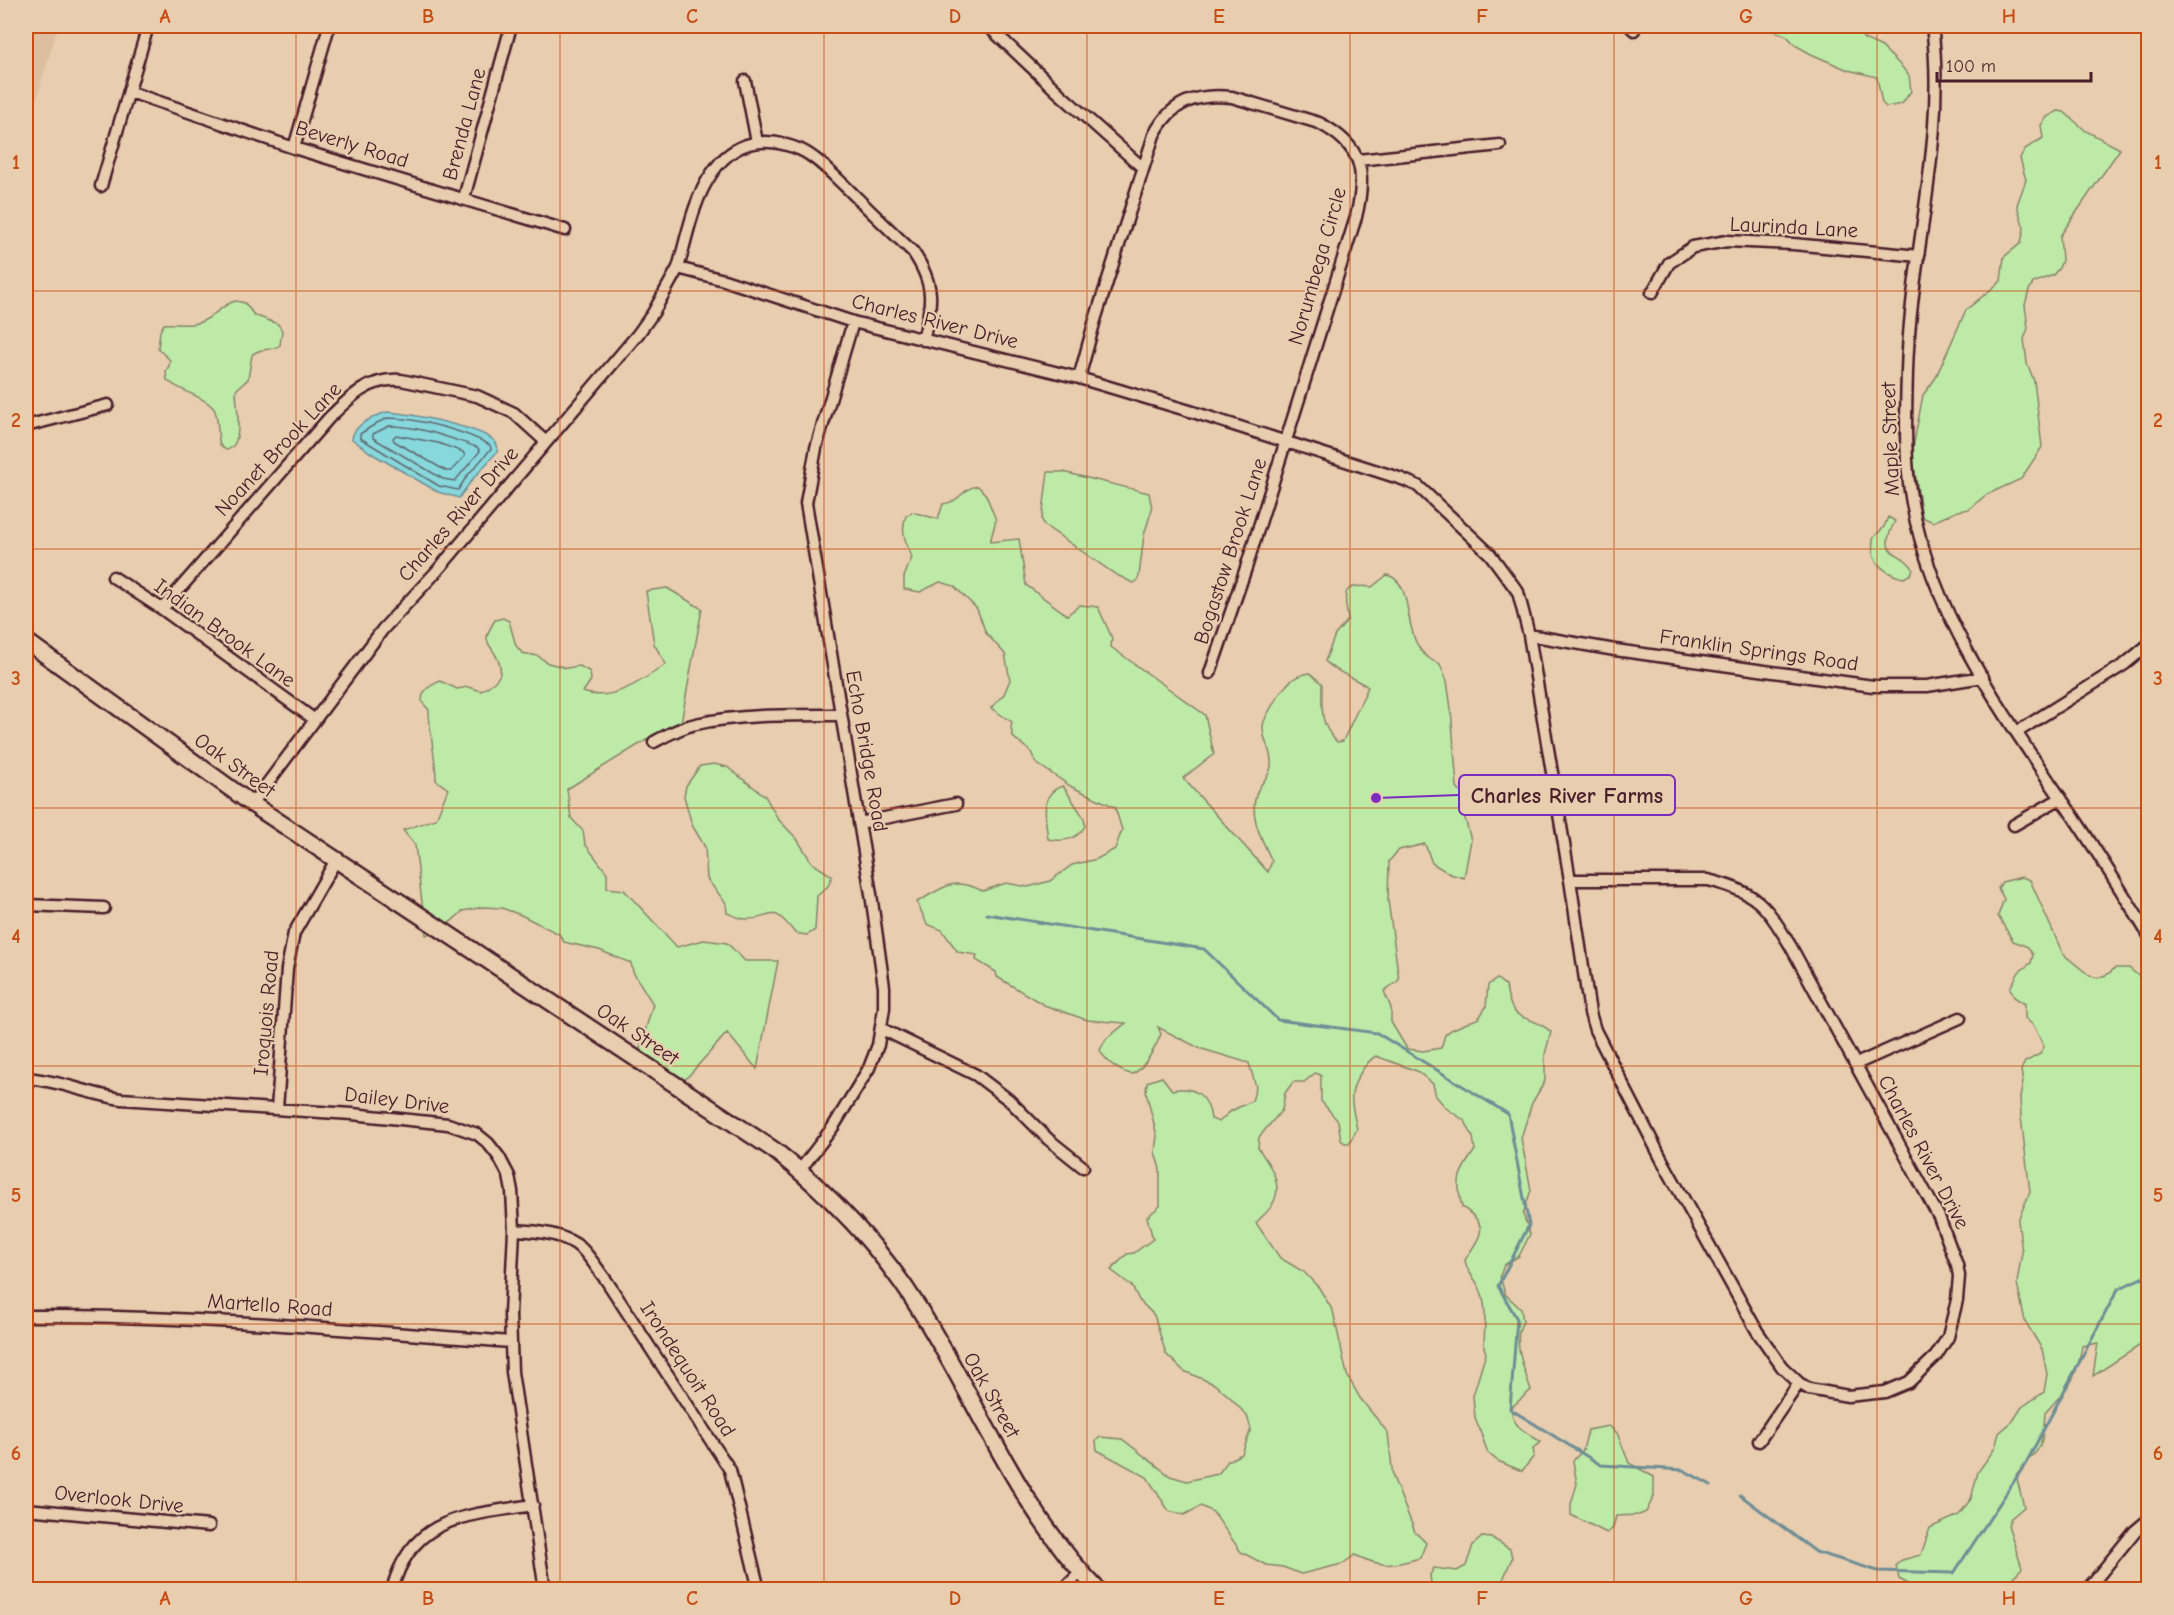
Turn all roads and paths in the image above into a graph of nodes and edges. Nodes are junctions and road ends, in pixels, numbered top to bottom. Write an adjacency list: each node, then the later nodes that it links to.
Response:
1 (148, 26): 7 (street)
2 (329, 26): 10 (street)
3 (511, 26): 14 (street, Brenda Lane)
4 (988, 26): 12 (street)
5 (1932, 26): 16 (street, Maple Street)
6 (745, 81): 8 (street)
7 (130, 92): 10 (street, Beverly Road); 13 (street)
8 (757, 142): 17 (street); 20 (street)
9 (1500, 145): 11 (street)
10 (294, 148): 14 (street, Beverly Road)
11 (1358, 160): 12 (street); 25 (street, Norumbega Circle)
12 (1143, 168): 21 (street)
13 (102, 186)
14 (464, 198): 15 (street, Beverly Road)
15 (565, 230)
16 (1919, 256): 18 (street, Laurinda Lane); 32 (street, Maple Street)
17 (678, 268): 19 (street, Charles River Drive); 24 (street, Charles River Drive)
18 (1653, 293)
19 (853, 322): 20 (street, Charles River Drive); 33 (street, Echo Bridge Road)
20 (923, 340): 21 (street, Charles River Drive)
21 (1079, 378): 25 (street, Charles River Drive)
22 (108, 405): 23 (street)
23 (26, 426)
24 (546, 442): 27 (street, Noanet Brook Lane); 34 (street, Charles River Drive)
25 (1286, 442): 28 (street, Charles River Drive); 31 (street, Bogastow Brook Lane)
26 (113, 577): 27 (street, Indian Brook Lane)
27 (162, 609): 34 (street, Indian Brook Lane)
28 (1529, 635): 32 (street, Franklin Springs Road); 43 (street, Charles River Drive)
29 (26, 641): 38 (main road, Oak Street)
30 (2148, 645): 35 (street)
31 (1210, 673)
32 (1983, 676): 35 (street, Maple Street)
33 (841, 715): 36 (street); 40 (street, Echo Bridge Road)
34 (315, 720): 38 (street, Charles River Drive)
35 (2017, 732): 37 (street, Maple Street)
36 (654, 742)
37 (2061, 798): 41 (street); 46 (street, Maple Street)
38 (252, 804): 42 (main road, Oak Street)
39 (956, 804): 40 (street)
40 (859, 823): 48 (street, Echo Bridge Road)
41 (2014, 825)
42 (336, 861): 51 (street, Iroquois Road); 53 (main road, Oak Street)
43 (1570, 880): 49 (street, Charles River Drive); 57 (street, Charles River Drive)
44 (26, 905): 45 (street)
45 (104, 908)
46 (2148, 934)
47 (1960, 1018): 49 (street)
48 (882, 1029): 52 (street); 53 (street, Echo Bridge Road)
49 (1856, 1064): 57 (street, Charles River Drive)
50 (26, 1078): 51 (street, Dailey Drive)
51 (277, 1109): 54 (street, Dailey Drive)
52 (1083, 1167)
53 (800, 1170): 63 (main road, Oak Street)
54 (514, 1230): 56 (street, Dailey Drive); 66 (street, Irondequoit Road)
55 (26, 1316): 56 (street, Martello Road)
56 (511, 1342): 59 (street, Dailey Drive)
57 (1799, 1383): 58 (street)
58 (1759, 1441)
59 (532, 1505): 64 (street); 65 (street, Dailey Drive)
60 (26, 1509): 62 (street, Overlook Drive)
61 (2148, 1520): 69 (street)
62 (209, 1526)
63 (1081, 1572): 67 (street); 68 (main road, Oak Street)
64 (392, 1590)
65 (545, 1590)
66 (759, 1590)
67 (1063, 1590)
68 (1098, 1590)
69 (2087, 1590)

